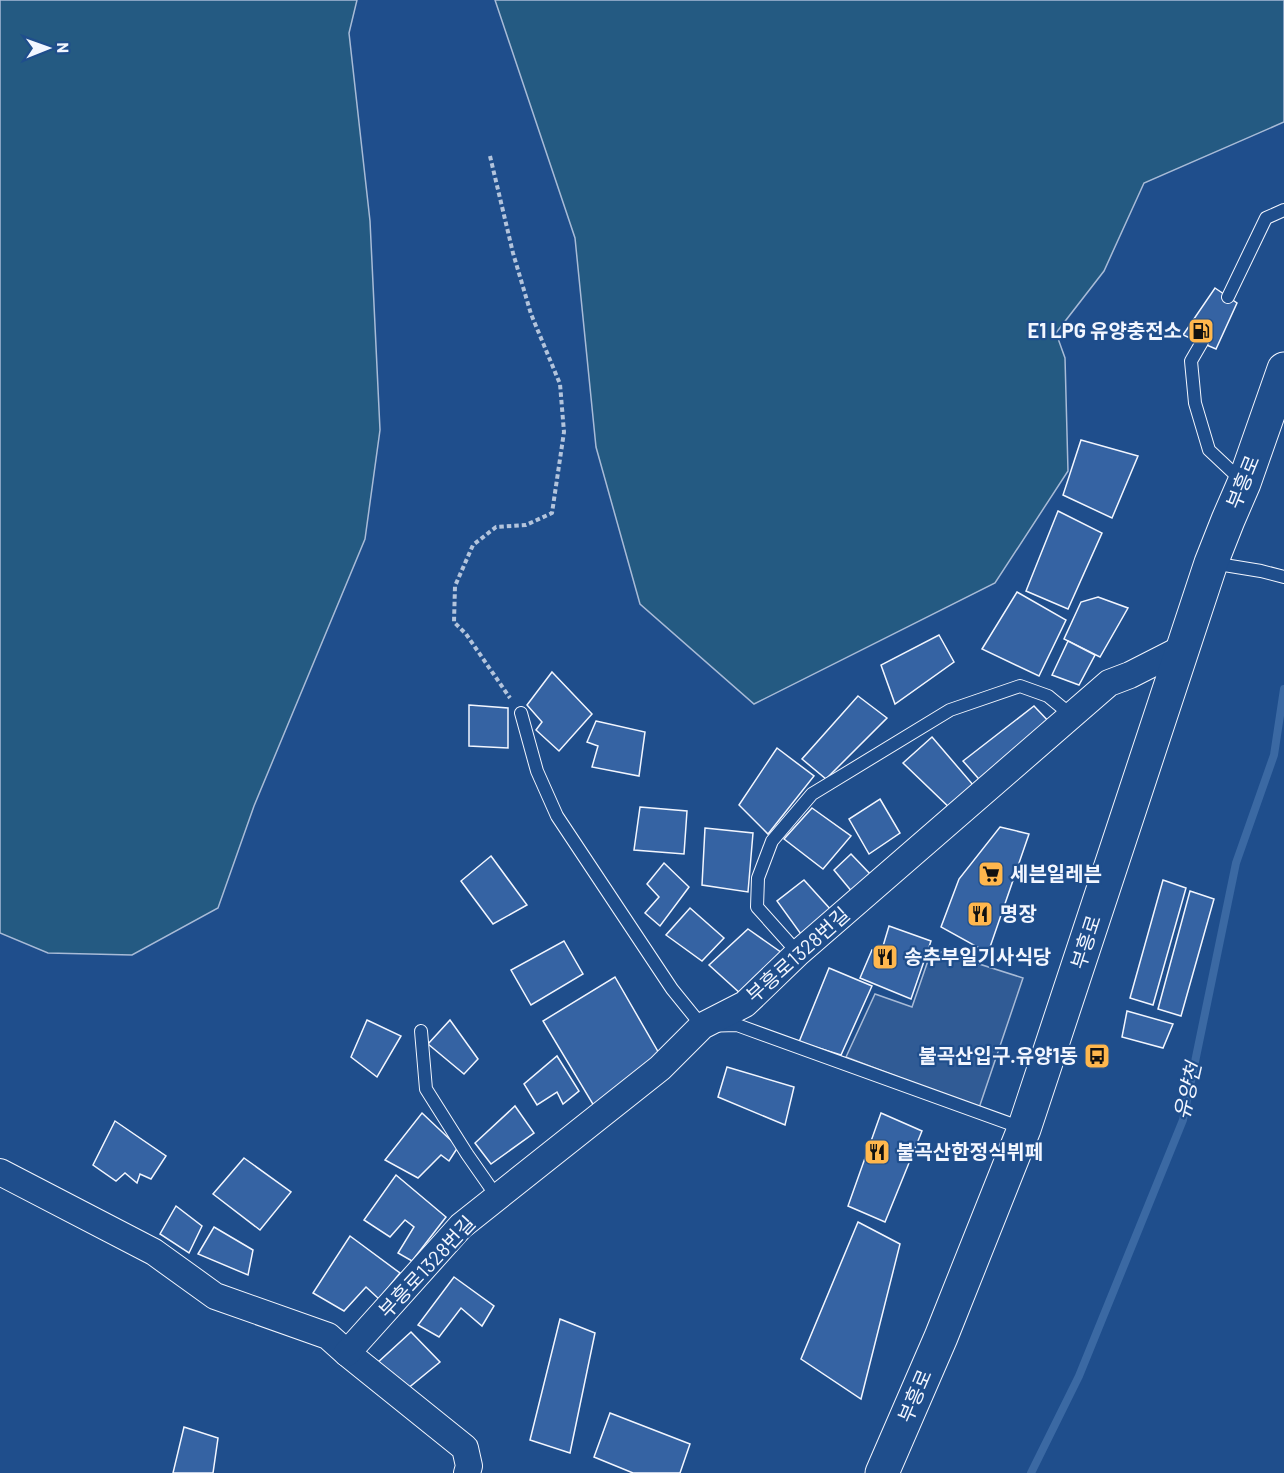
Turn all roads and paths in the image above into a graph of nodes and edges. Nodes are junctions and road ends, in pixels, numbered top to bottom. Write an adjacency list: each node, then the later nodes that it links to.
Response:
1 (490, 156): 10 (path)
2 (1284, 210): 3 (lane)
3 (1228, 297)
4 (1202, 342): 6 (lane)
5 (1284, 369): 6 (main road, 부흥로)
6 (1245, 483): 7 (main road, 부흥로)
7 (1212, 563): 8 (lane); 9 (main road, 부흥로)
8 (1284, 577)
9 (1183, 648): 11 (street, 부흥로1328번길); 15 (main road, 부흥로)
10 (521, 713): 13 (lane)
11 (1071, 715): 12 (street, 부흥로1328번길); 12 (lane)
12 (798, 954): 13 (street, 부흥로1328번길)
13 (702, 1026): 15 (lane); 17 (street, 부흥로1328번길)
14 (421, 1031): 17 (lane)
15 (1024, 1129): 20 (main road, 부흥로)
16 (0, 1172): 18 (street)
17 (497, 1197): 18 (street, 부흥로1328번길)
18 (347, 1353): 19 (street)
19 (467, 1473)
20 (882, 1473)

